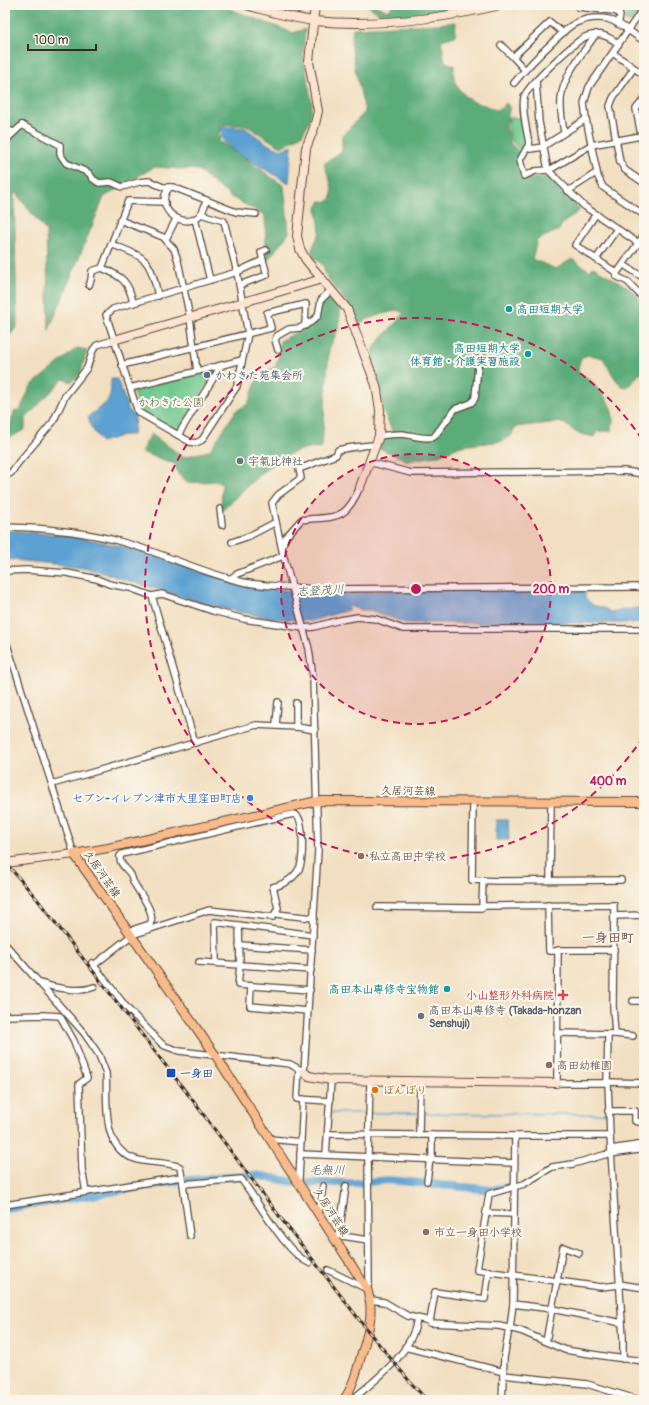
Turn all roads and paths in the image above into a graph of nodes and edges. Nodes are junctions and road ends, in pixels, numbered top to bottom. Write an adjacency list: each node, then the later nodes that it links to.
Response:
1 (246, 5): 6 (street)
2 (315, 5): 6 (street)
3 (501, 5): 6 (street)
4 (577, 5): 7 (street)
5 (644, 7): 8 (street)
6 (313, 21): 61 (street)
7 (618, 24): 8 (street); 9 (street)
8 (628, 30): 11 (street); 12 (street)
9 (563, 33): 15 (street); 17 (street)
10 (596, 34): 12 (street); 19 (street); 25 (street)
11 (644, 42)
12 (619, 44): 14 (street)
13 (501, 45): 15 (street)
14 (613, 53): 16 (street); 22 (street)
15 (513, 57): 17 (street)
16 (634, 68): 18 (street); 28 (street)
17 (525, 70): 20 (street)
18 (644, 75)
19 (536, 81): 29 (street); 31 (street)
20 (514, 83)
21 (644, 99): 26 (street)
22 (586, 119): 25 (street); 30 (street)
23 (5, 128): 24 (street)
24 (13, 132): 27 (street); 36 (street)
25 (564, 132): 31 (street)
26 (642, 136): 28 (street); 32 (street)
27 (5, 141)
28 (617, 141): 30 (street); 35 (street)
29 (529, 144): 31 (street); 33 (street)
30 (591, 145): 33 (street); 34 (street)
31 (544, 147): 33 (street)
32 (644, 150)
33 (548, 170): 37 (street)
34 (596, 174): 37 (street); 43 (street)
35 (644, 183)
36 (170, 187): 38 (street); 39 (street)
37 (568, 191): 42 (street)
38 (206, 200): 40 (street); 41 (street)
39 (165, 202): 44 (street); 46 (street)
40 (201, 214): 45 (street); 58 (street)
41 (256, 214)
42 (596, 214): 47 (street); 54 (street)
43 (644, 215)
44 (176, 219): 45 (street); 49 (street)
45 (195, 219): 62 (street)
46 (120, 220): 49 (street); 51 (street)
47 (617, 229): 50 (street); 54 (street)
48 (644, 235): 50 (street)
49 (166, 239): 65 (street)
50 (638, 243): 52 (street); 56 (street)
51 (111, 244): 57 (street); 67 (street)
52 (644, 247)
53 (266, 250): 55 (street)
54 (596, 259): 59 (street)
55 (263, 260): 58 (street); 63 (street)
56 (624, 264): 59 (street); 60 (street)
57 (102, 268): 64 (street); 69 (street)
58 (237, 272): 62 (street); 63 (street)
59 (617, 273): 68 (street)
60 (644, 278)
61 (322, 279): 66 (street); 70 (street)
62 (210, 280): 65 (street)
63 (239, 284): 70 (street)
64 (89, 285)
65 (183, 288): 67 (street); 71 (street)
66 (331, 290): 72 (street); 84 (street)
67 (158, 296): 69 (street)
68 (644, 299)
69 (133, 303): 74 (street)
70 (242, 303): 71 (street); 73 (street)
71 (190, 318): 74 (street); 75 (street)
72 (305, 326): 73 (street); 76 (street)
73 (248, 334): 75 (street); 78 (street)
74 (114, 340): 79 (street); 88 (street)
75 (194, 347): 79 (street); 81 (street)
76 (278, 350)
77 (482, 357): 84 (street)
78 (242, 360): 80 (street); 83 (street)
79 (122, 365): 82 (street)
80 (221, 366): 81 (street); 83 (street)
81 (197, 371): 82 (street)
82 (130, 388): 83 (street)
83 (178, 435)
84 (379, 436): 85 (street)
85 (376, 445): 86 (street); 91 (street)
86 (369, 462): 87 (street); 89 (street)
87 (644, 474)
88 (5, 476)
89 (360, 487): 95 (street)
90 (220, 509): 92 (street)
91 (276, 522): 94 (street); 95 (street)
92 (222, 525)
93 (5, 527): 97 (street)
94 (232, 542)
95 (282, 553): 97 (street); 98 (street)
96 (5, 571): 100 (street)
97 (231, 578): 98 (street)
98 (292, 587): 99 (street); 101 (street)
99 (644, 588)
100 (152, 596): 101 (street); 109 (street)
101 (303, 627): 102 (street); 108 (street)
102 (644, 629)
103 (5, 638): 110 (street)
104 (278, 702): 106 (street)
105 (296, 703): 107 (street)
106 (276, 725): 107 (street); 109 (street)
107 (296, 727): 108 (street)
108 (315, 730): 111 (street)
109 (195, 743): 110 (street)
110 (52, 784): 115 (street)
111 (317, 801): 112 (main road, 久居河芸線); 115 (main road, 久居河芸線); 126 (street)
112 (473, 802): 113 (main road, 久居河芸線); 117 (street)
113 (551, 802): 114 (main road, 久居河芸線); 118 (street)
114 (644, 802)
115 (74, 854): 116 (street, bridge); 128 (main road, 久居河芸線)
116 (5, 863)
117 (483, 880): 118 (street); 122 (street)
118 (550, 880): 119 (street)
119 (621, 880)
120 (548, 905): 122 (street); 125 (street); 134 (street)
121 (377, 907): 122 (street)
122 (482, 907)
123 (276, 914): 126 (street); 128 (street); 128 (street)
124 (644, 914): 125 (street)
125 (614, 916): 133 (street)
126 (314, 918): 129 (street)
127 (239, 926): 129 (street); 131 (street); 136 (street)
128 (130, 933): 153 (main road, 久居河芸線); 153 (street)
129 (313, 936): 132 (street)
130 (5, 944): 139 (street)
131 (239, 945): 132 (street); 137 (street)
132 (312, 950): 138 (street)
133 (614, 950): 134 (street); 151 (street)
134 (558, 951): 149 (street)
135 (200, 962): 136 (street)
136 (216, 963): 137 (street)
137 (240, 965): 138 (street); 140 (street)
138 (311, 970): 142 (street)
139 (39, 983): 141 (street); 147 (street)
140 (251, 986): 142 (street); 145 (street)
141 (94, 987)
142 (310, 990): 145 (street)
143 (633, 1001): 144 (street)
144 (644, 1001)
145 (308, 1011): 154 (street)
146 (5, 1014): 148 (street)
147 (67, 1014): 148 (street); 181 (street)
148 (60, 1016): 187 (street)
149 (557, 1033): 150 (street); 158 (street)
150 (608, 1034): 151 (street); 159 (street)
151 (615, 1034): 152 (street)
152 (633, 1036)
153 (216, 1056): 154 (street); 171 (main road, 久居河芸線)
154 (301, 1070): 155 (street); 161 (street)
155 (331, 1080): 156 (street); 162 (street)
156 (370, 1082): 157 (street); 166 (street)
157 (420, 1082): 158 (street); 167 (street)
158 (557, 1083): 159 (street)
159 (607, 1083): 160 (street); 163 (street)
160 (644, 1083)
161 (303, 1099): 162 (street); 172 (street)
162 (330, 1101): 165 (street)
163 (608, 1111): 164 (street); 170 (street)
164 (644, 1122)
165 (328, 1134): 166 (street); 177 (street)
166 (368, 1134): 167 (street); 178 (street)
167 (419, 1135): 168 (street)
168 (432, 1135): 169 (street); 179 (street)
169 (515, 1136): 170 (street); 180 (street)
170 (610, 1136): 175 (street)
171 (270, 1139): 172 (street); 183 (main road, 久居河芸線)
172 (301, 1142): 176 (street)
173 (644, 1144): 175 (street)
174 (644, 1149): 175 (street)
175 (611, 1152): 186 (street); 201 (street)
176 (300, 1154): 177 (street); 183 (street)
177 (326, 1155): 178 (street)
178 (368, 1157): 179 (street); 194 (street)
179 (431, 1159): 180 (street); 182 (street)
180 (514, 1163): 186 (street)
181 (182, 1181): 187 (street); 193 (street); 196 (street)
182 (427, 1181)
183 (297, 1182): 190 (main road, 久居河芸線)
184 (323, 1186): 190 (street)
185 (346, 1186): 192 (street)
186 (514, 1186): 189 (street); 191 (street)
187 (86, 1192): 188 (street)
188 (5, 1205)
189 (486, 1213): 191 (street); 198 (street)
190 (319, 1214): 192 (main road, 久居河芸線)
191 (513, 1214): 199 (street)
192 (335, 1234): 194 (street); 203 (main road, 久居河芸線)
193 (190, 1236)
194 (368, 1240): 203 (street)
195 (579, 1253): 200 (street)
196 (309, 1263)
197 (328, 1270): 203 (street)
198 (489, 1271): 199 (street); 208 (street)
199 (513, 1275): 200 (street); 205 (street)
200 (557, 1281): 201 (street); 206 (street)
201 (619, 1285): 202 (street); 209 (street)
202 (644, 1288)
203 (367, 1289): 204 (main road, 久居河芸線)
204 (370, 1300): 207 (street); 216 (main road, 久居河芸線)
205 (513, 1304): 206 (street); 210 (street)
206 (552, 1309): 209 (street); 211 (street)
207 (417, 1319): 208 (street); 212 (street)
208 (430, 1321): 210 (street)
209 (622, 1323): 213 (street)
210 (510, 1328): 211 (street); 215 (street)
211 (546, 1342): 213 (street)
212 (405, 1347): 215 (street); 217 (street)
213 (623, 1359): 214 (street)
214 (644, 1361)
215 (503, 1374): 220 (street); 221 (street)
216 (350, 1390): 217 (street); 218 (main road, 久居河芸線)
217 (357, 1395): 219 (street)
218 (344, 1400)
219 (352, 1400)
220 (502, 1400)
221 (639, 1400)

